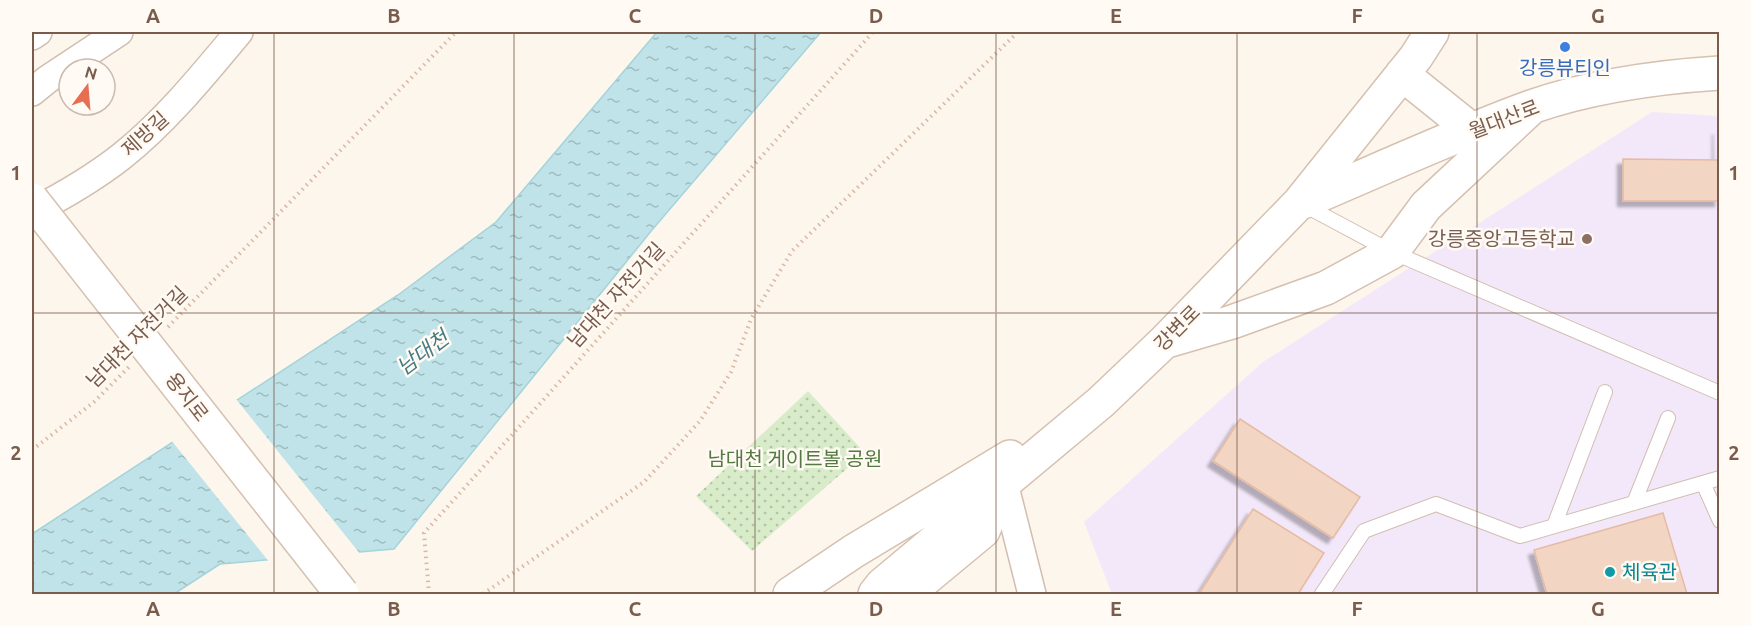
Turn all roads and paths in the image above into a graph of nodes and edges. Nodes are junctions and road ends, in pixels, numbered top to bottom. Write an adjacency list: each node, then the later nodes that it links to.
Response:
1 (38, 32): 8 (street)
2 (119, 32): 11 (street)
3 (239, 32): 16 (street, 제방길)
4 (456, 32): 18 (path, 남대천 자전거길)
5 (873, 32): 34 (path, 남대천 자전거길)
6 (1018, 32): 35 (path)
7 (1432, 32): 10 (street, 강변로)
8 (32, 36)
9 (1719, 73): 12 (street, 월대산로)
10 (1402, 74): 13 (street); 15 (street, 강변로)
11 (32, 92)
12 (1532, 107): 13 (street, 월대산로); 17 (street)
13 (1473, 131): 15 (street, 월대산로)
14 (32, 200): 33 (street, 용지로, bridge)
15 (1299, 203): 17 (lane); 19 (street, 강변로)
16 (32, 212)
17 (1392, 252): 19 (street); 22 (lane)
18 (165, 330)
19 (1164, 342): 23 (street, 강변로)
20 (134, 362): 25 (path, 남대천 자전거길)
21 (1605, 392): 31 (lane)
22 (1719, 393)
23 (1101, 402): 27 (street, 강변로); 36 (street)
24 (1668, 418): 29 (lane)
25 (32, 450)
26 (1719, 478): 28 (lane)
27 (1004, 483): 32 (street, 강변로); 37 (street)
28 (1703, 483): 29 (lane); 30 (lane)
29 (1634, 503): 31 (lane)
30 (1719, 521)
31 (1554, 526): 38 (lane)
32 (879, 592)
33 (342, 594)
34 (429, 594)
35 (483, 594)
36 (790, 594)
37 (1032, 594)
38 (1322, 594)

